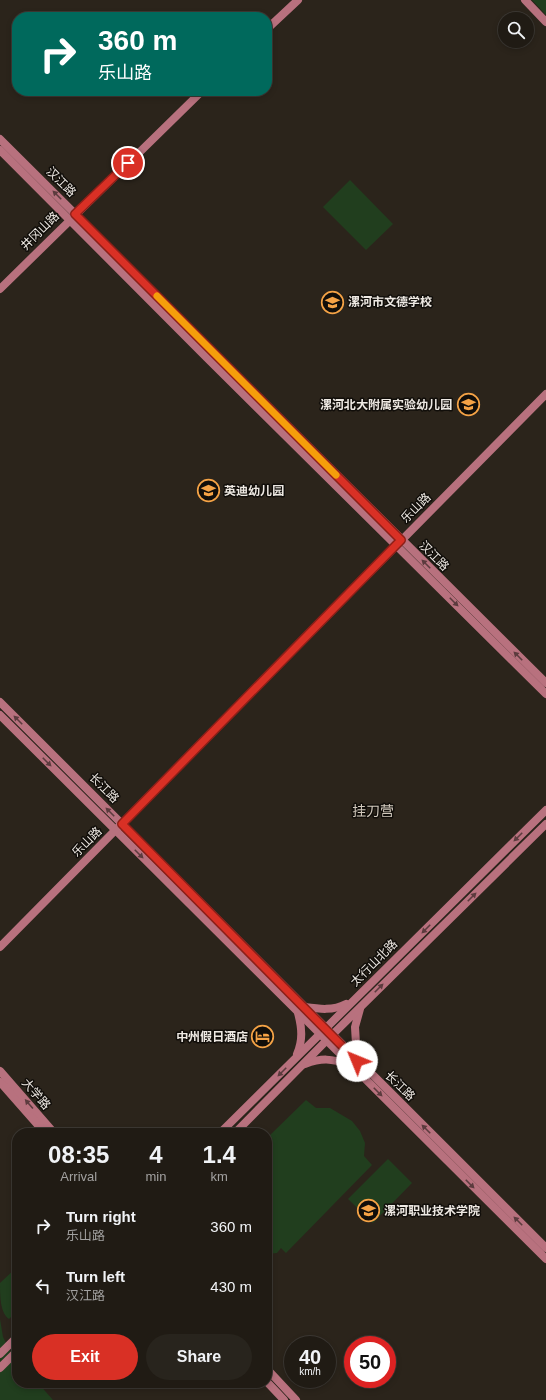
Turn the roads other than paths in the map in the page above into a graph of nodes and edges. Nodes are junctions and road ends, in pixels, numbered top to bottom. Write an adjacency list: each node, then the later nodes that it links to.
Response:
1 (298, 0): 4 (main road)
2 (525, 0): 3 (main road)
3 (546, 22)
4 (272, 24)
5 (197, 96): 8 (main road, 井冈山路)
6 (0, 139): 8 (main road, 汉江路, one-way to 6)
7 (0, 150): 8 (main road, 汉江路)
8 (73, 216): 9 (main road, 井冈山路); 11 (main road, 汉江路)
9 (0, 288)
10 (546, 394): 11 (main road, 乐山路)
11 (398, 542): 12 (main road, 汉江路, one-way to 11); 13 (main road, 汉江路, one-way to 13); 17 (main road, 乐山路)
12 (546, 683)
13 (546, 694)
14 (0, 702): 17 (main road, 长江路, one-way to 14)
15 (0, 715): 19 (main road, 长江路, one-way to 19)
16 (546, 810): 21 (main road, 太行山北路, one-way to 21)
17 (122, 824): 19 (main road, 乐山路); 23 (main road, 长江路)
18 (546, 824): 22 (main road, 太行山北路, one-way to 18)
19 (115, 830): 20 (main road, 乐山路); 23 (main road, 长江路, one-way to 23)
20 (0, 947)
21 (354, 999): 23 (main road); 24 (main road, 太行山北路)
22 (360, 1007): 25 (main road, 太行山北路); 27 (main road)
23 (301, 1010): 24 (main road, 长江路); 26 (main road)
24 (322, 1031): 25 (main road, 长江路); 26 (main road, 太行山北路)
25 (329, 1038): 27 (main road, 长江路); 28 (main road, 太行山北路)
26 (296, 1058): 33 (main road, 太行山北路, one-way to 33)
27 (355, 1064): 28 (main road); 35 (main road, 长江路, one-way to 27); 36 (main road, 长江路, one-way to 36)
28 (302, 1065): 34 (main road, 太行山北路)
29 (0, 1071): 32 (main road, 大学路, one-way to 29)
30 (0, 1082): 31 (main road, 大学路)
31 (41, 1128)
32 (50, 1128)
33 (225, 1128)
34 (240, 1128)
35 (546, 1248)
36 (546, 1259)
37 (12, 1342): 38 (main road)
38 (0, 1354)
39 (12, 1356): 40 (main road)
40 (0, 1368)
41 (272, 1374): 44 (main road)
42 (272, 1387): 43 (main road)
43 (284, 1400)
44 (296, 1400)

